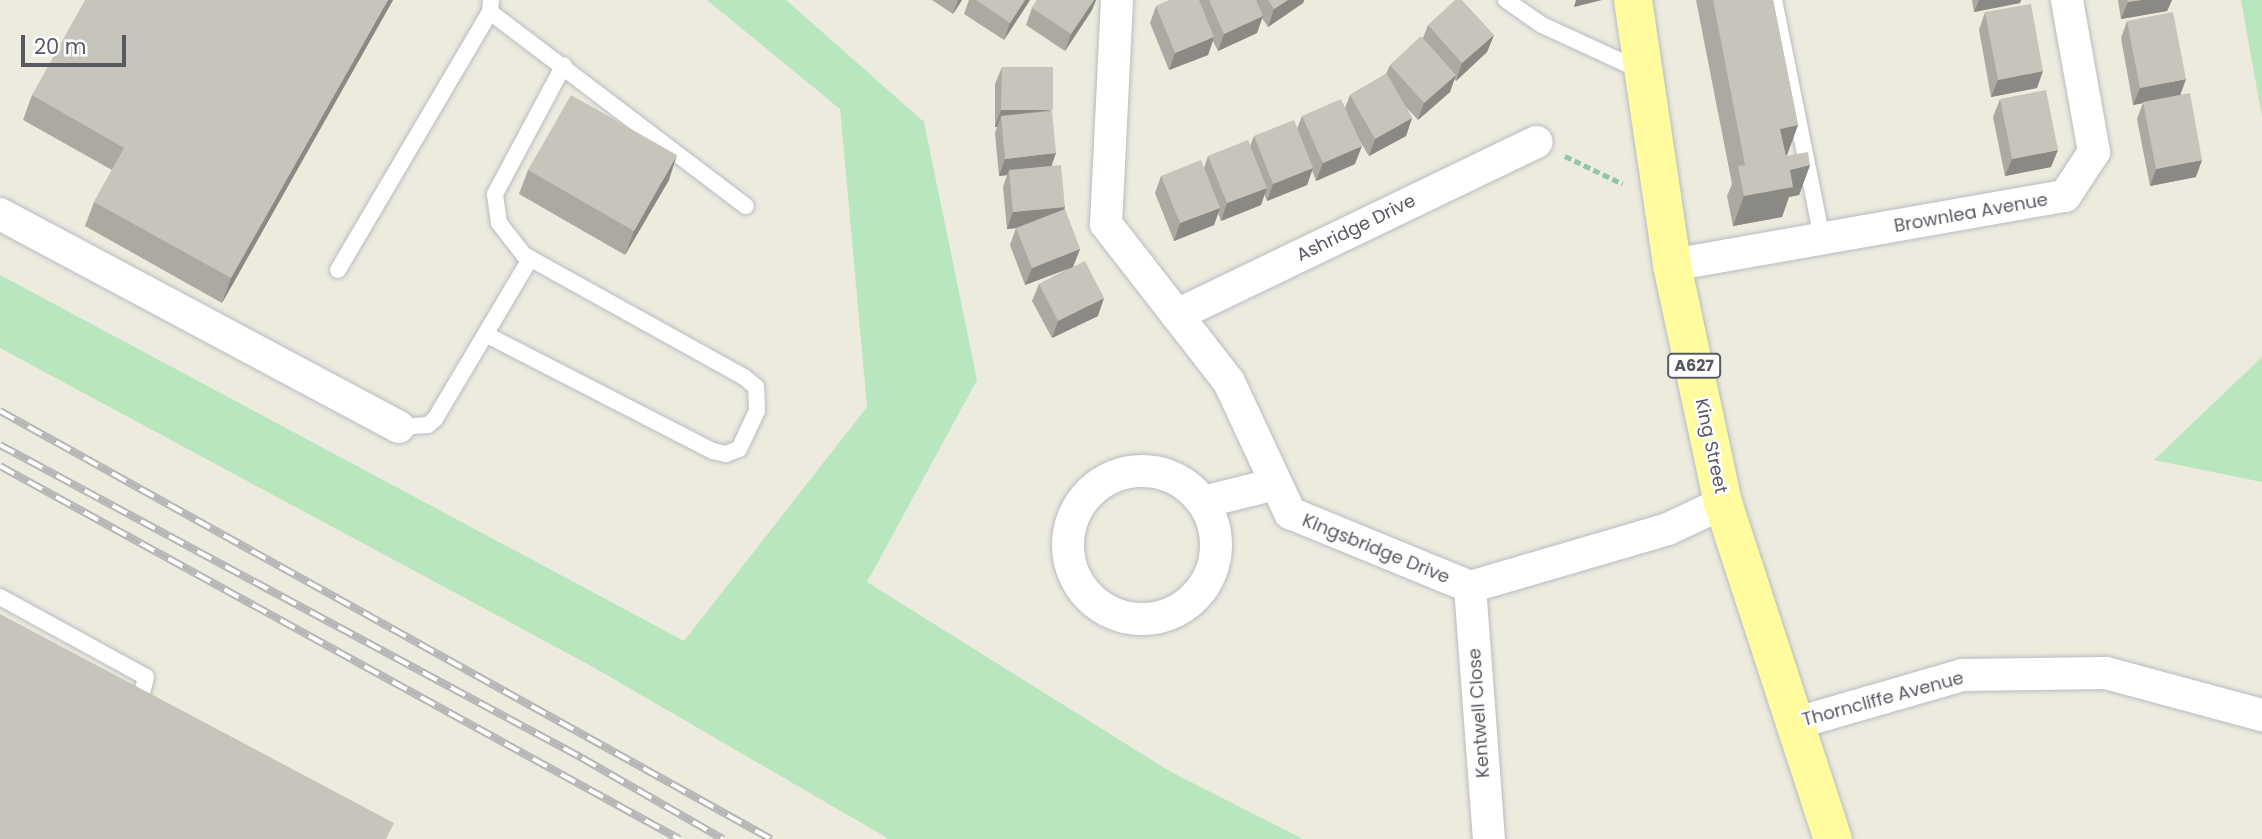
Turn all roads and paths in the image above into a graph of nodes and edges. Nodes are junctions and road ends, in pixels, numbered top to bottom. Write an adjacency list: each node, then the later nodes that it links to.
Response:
1 (1117, 0): 17 (street, Kingsbridge Drive)
2 (1506, 0): 8 (lane)
3 (1633, 0): 8 (main road, King Street / A627)
4 (1774, 0): 13 (lane)
5 (2067, 0): 13 (street, Brownlea Avenue)
6 (491, 6): 7 (lane); 16 (lane)
7 (564, 65): 11 (lane); 14 (lane)
8 (1645, 72): 10 (main road, King Street / A627)
9 (1536, 142): 10 (path); 17 (street, Ashridge Drive)
10 (1665, 204): 15 (main road, King Street / A627)
11 (746, 206)
12 (0, 214): 19 (street)
13 (1822, 239): 15 (street, Brownlea Avenue)
14 (530, 259): 18 (lane); 18 (lane)
15 (1672, 265): 22 (main road, King Street / A627)
16 (338, 270)
17 (1177, 314): 20 (street, Kingsbridge Drive)
18 (487, 335): 19 (lane)
19 (399, 427)
20 (1276, 484): 21 (street); 23 (street, Kingsbridge Drive)
21 (1203, 502): 21 (street)
22 (1723, 503): 23 (street, Kingsbridge Drive); 27 (main road, King Street / A627)
23 (1470, 587): 28 (street, Kentwell Close)
24 (0, 597): 26 (lane)
25 (2262, 715): 27 (street, Thorncliffe Avenue)
26 (150, 716)
27 (1793, 724): 29 (main road, King Street / A627)
28 (1489, 839)
29 (1833, 839)

